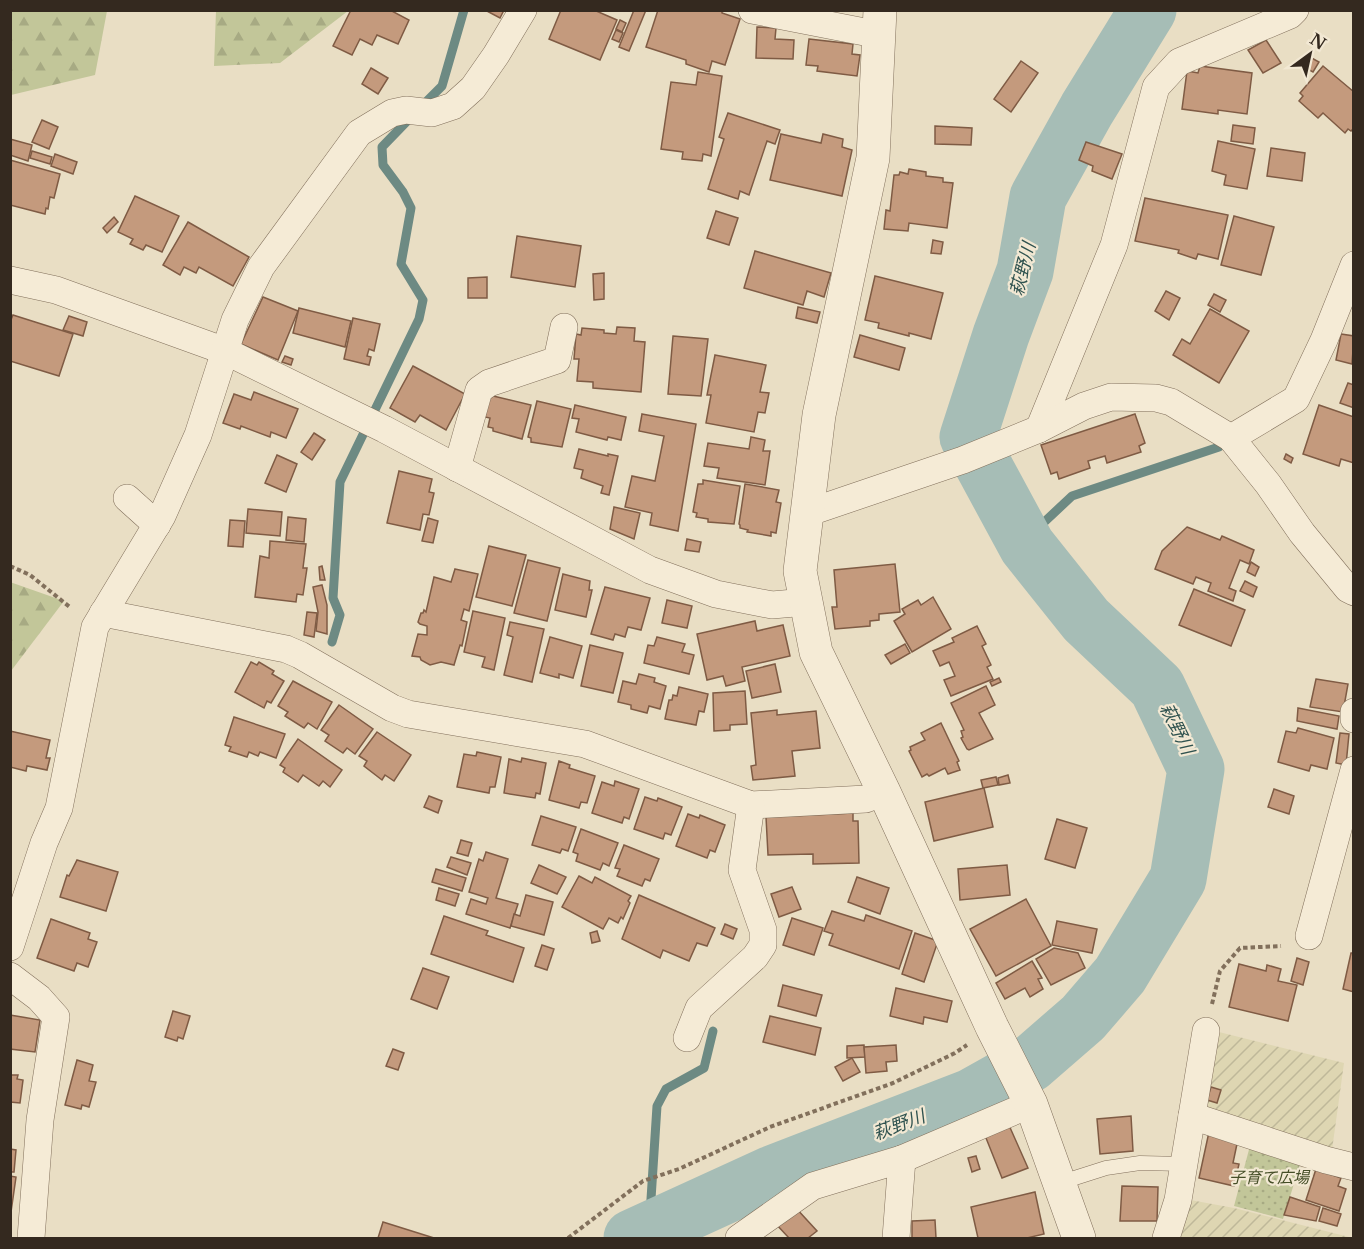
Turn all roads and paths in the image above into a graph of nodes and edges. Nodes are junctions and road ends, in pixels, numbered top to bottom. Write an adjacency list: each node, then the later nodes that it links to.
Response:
1 (523, 10): 8 (street)
2 (752, 10): 4 (street)
3 (1295, 10): 9 (street)
4 (880, 23): 13 (street)
5 (1353, 265): 10 (street)
6 (10, 280): 8 (street)
7 (564, 327): 11 (street)
8 (225, 351): 11 (street); 14 (street)
9 (1029, 433): 10 (street); 13 (street)
10 (1230, 438): 16 (street)
11 (457, 468): 17 (street)
12 (127, 498): 14 (street)
13 (807, 513): 17 (street)
14 (157, 525): 18 (street)
15 (10, 566): 18 (path)
16 (1353, 592)
17 (806, 602): 22 (street)
18 (102, 616): 23 (street); 25 (street)
19 (1353, 712): 20 (street)
20 (1353, 719)
21 (1353, 770): 24 (street)
22 (884, 792): 23 (street); 27 (street)
23 (751, 805): 29 (street)
24 (1309, 936): 28 (path)
25 (10, 947)
26 (10, 976): 36 (street)
27 (993, 1029): 30 (street); 37 (path)
28 (1206, 1031): 31 (street)
29 (687, 1038)
30 (1031, 1104): 32 (street); 35 (street)
31 (1192, 1116): 33 (street); 34 (street)
32 (902, 1158): 38 (street); 39 (street)
33 (1184, 1164): 35 (lane); 41 (street)
34 (1353, 1167)
35 (1059, 1183): 40 (street)
36 (31, 1239)
37 (568, 1239)
38 (739, 1239)
39 (896, 1239)
40 (1079, 1239)
41 (1166, 1239)

